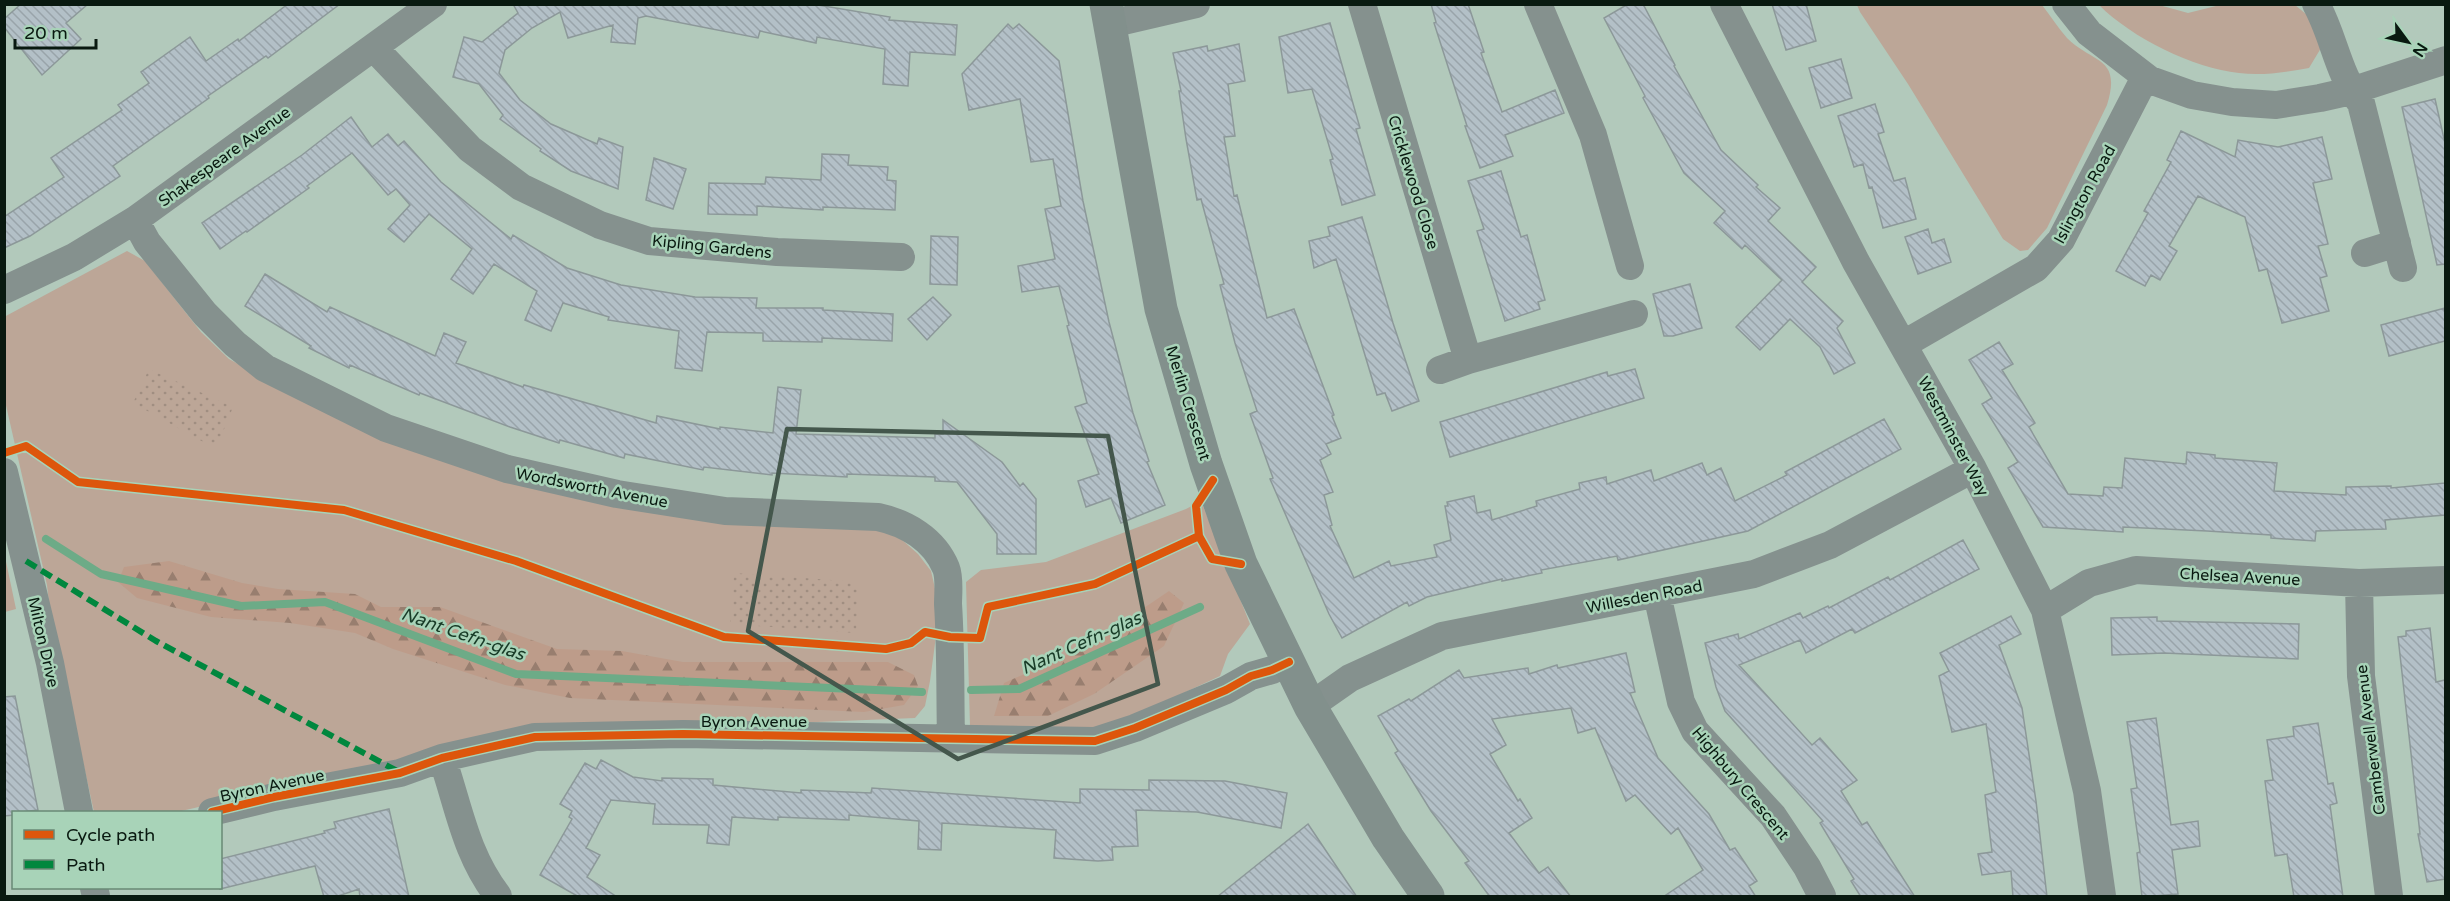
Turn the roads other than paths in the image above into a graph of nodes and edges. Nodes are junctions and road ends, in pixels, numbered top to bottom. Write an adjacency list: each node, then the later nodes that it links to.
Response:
1 (433, 4): 9 (street, Shakespeare Avenue)
2 (1196, 4): 8 (street)
3 (1362, 4): 20 (street, Cricklewood Close)
4 (1538, 4): 16 (street)
5 (1724, 4): 19 (street, Westminster Way)
6 (2066, 4): 11 (street)
7 (2316, 4): 12 (street)
8 (1108, 14): 28 (street, Merlin Crescent)
9 (374, 48): 13 (street, Shakespeare Avenue); 15 (street, Kipling Gardens)
10 (2445, 60): 12 (street)
11 (2150, 80): 12 (street); 19 (street, Islington Road)
12 (2351, 91): 14 (street)
13 (135, 220): 17 (street, Shakespeare Avenue); 30 (street, Wordsworth Avenue)
14 (2365, 253)
15 (901, 257)
16 (1630, 266)
17 (4, 290)
18 (1634, 314): 20 (street)
19 (1904, 344): 22 (street, Westminster Way)
20 (1468, 360): 21 (street)
21 (1440, 370)
22 (1973, 469): 26 (street, Willesden Road); 27 (street, Westminster Way)
23 (4, 472): 32 (street, Milton Drive)
24 (2445, 580): 25 (street, Chelsea Avenue)
25 (2359, 583): 27 (street, Chelsea Avenue); 38 (street, Camberwell Avenue)
26 (1657, 594): 29 (street, Willesden Road); 36 (street, Highbury Crescent)
27 (2044, 610): 37 (street, Westminster Way)
28 (1289, 662): 29 (street, Merlin Crescent); 30 (street, Byron Avenue)
29 (1310, 705): 35 (street, Merlin Crescent)
30 (951, 739): 31 (street, Byron Avenue)
31 (442, 758): 33 (street, Byron Avenue); 34 (street)
32 (79, 811)
33 (220, 811)
34 (498, 897)
35 (1428, 897)
36 (1822, 897)
37 (2102, 897)
38 (2389, 897)

